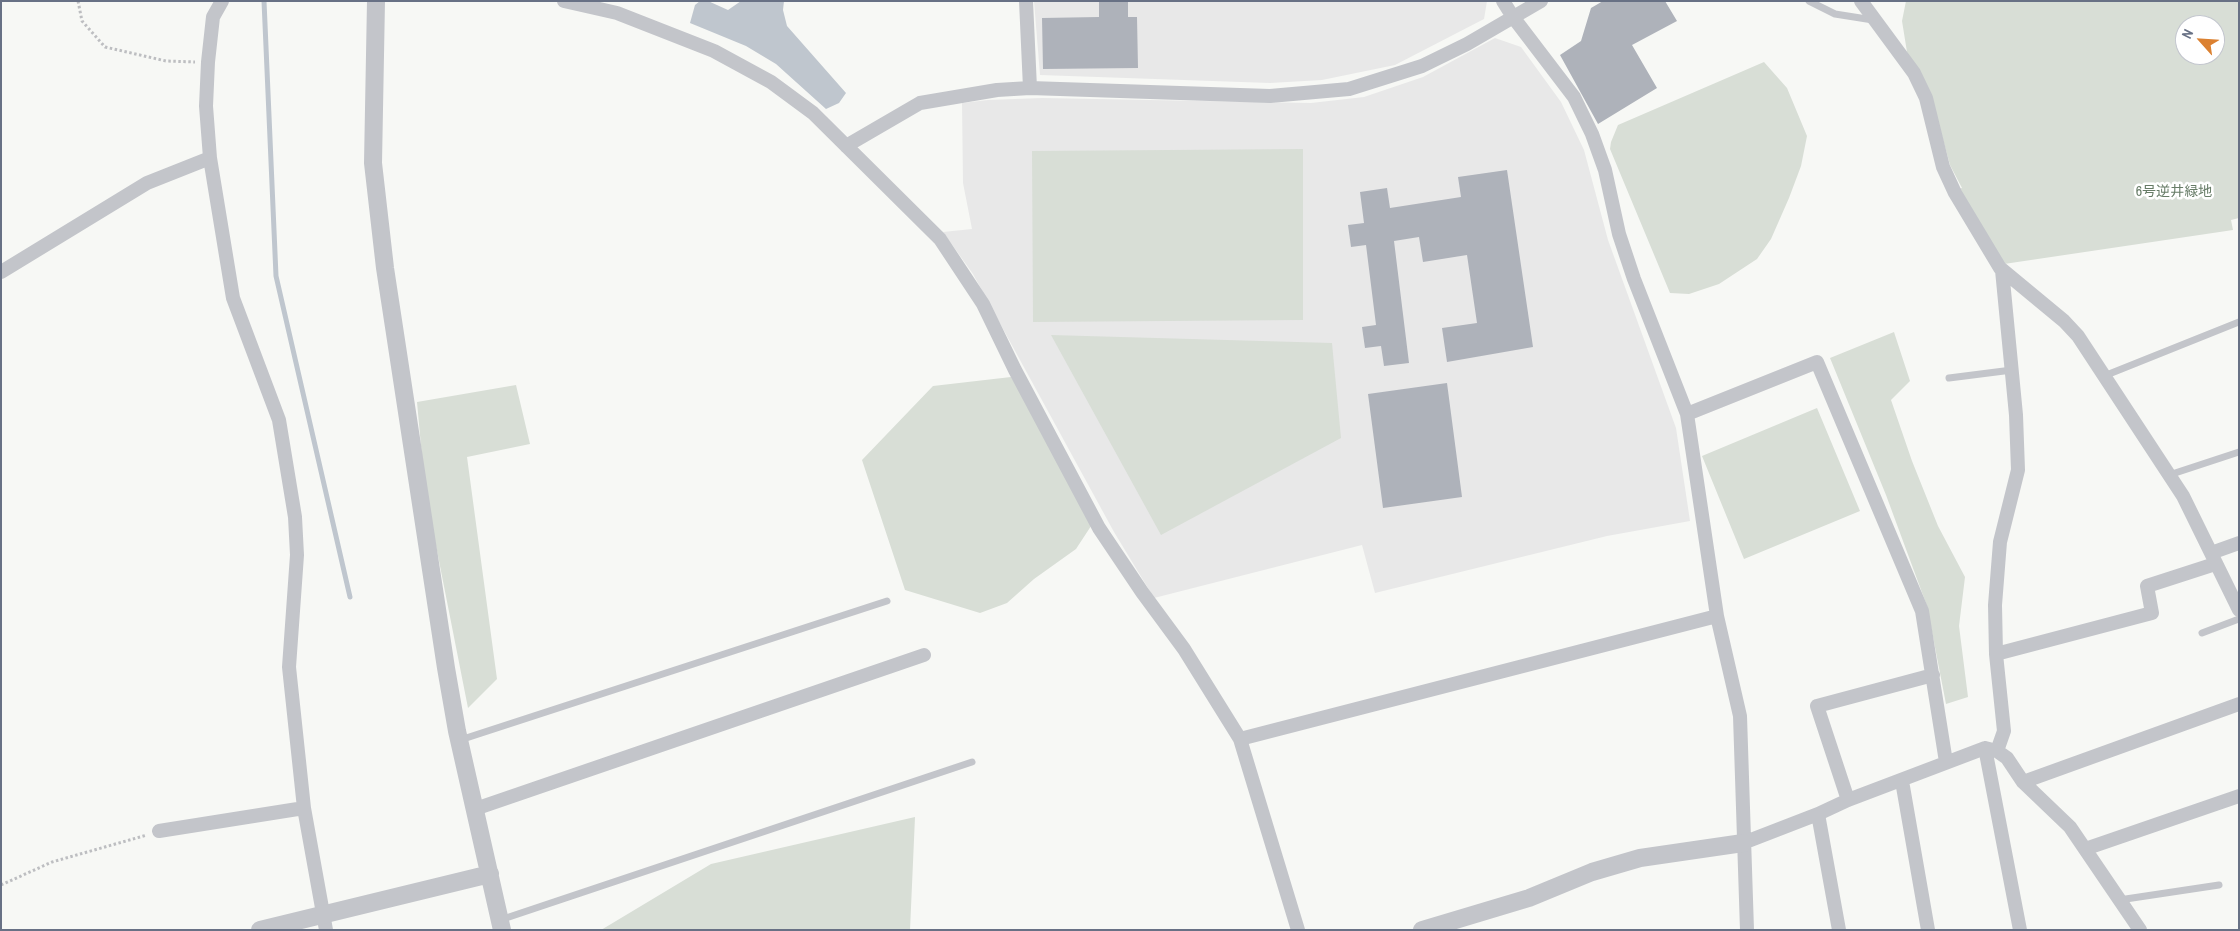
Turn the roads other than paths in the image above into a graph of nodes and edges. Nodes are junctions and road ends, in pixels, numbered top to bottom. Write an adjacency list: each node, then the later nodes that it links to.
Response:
1 (222, 1): 13 (street)
2 (376, 1): 36 (street)
3 (564, 1): 12 (street)
4 (1026, 1): 11 (street)
5 (1503, 1): 9 (street)
6 (1541, 1): 9 (street)
7 (1809, 1): 10 (lane)
8 (1861, 1): 10 (street)
9 (1513, 17): 11 (street); 20 (street)
10 (1875, 20): 14 (street)
11 (1030, 88): 12 (street)
12 (846, 146): 35 (street)
13 (210, 158): 15 (street); 44 (street)
14 (2002, 270): 17 (street); 18 (street)
15 (1, 272)
16 (2239, 322): 18 (lane)
17 (2012, 370): 19 (lane); 31 (street)
18 (2104, 376): 22 (street)
19 (1950, 378)
20 (1687, 414): 28 (street); 33 (street)
21 (2239, 452): 22 (lane)
22 (2169, 475): 24 (street)
23 (2239, 543): 24 (street)
24 (2213, 559): 25 (street); 31 (street)
25 (2236, 594): 27 (street)
26 (886, 602): 36 (lane)
27 (2239, 610)
28 (1716, 616): 35 (street); 48 (street)
29 (2239, 620): 30 (lane)
30 (2202, 633)
31 (1996, 654): 37 (street)
32 (924, 655): 45 (street)
33 (1934, 675): 39 (street); 43 (street)
34 (2239, 704): 41 (street)
35 (1240, 739): 56 (street)
36 (459, 740): 45 (street)
37 (1991, 749): 39 (street); 41 (street); 61 (street)
38 (972, 762): 54 (lane)
39 (1946, 762): 40 (street)
40 (1902, 781): 43 (street); 60 (street)
41 (2024, 782): 49 (street)
42 (2239, 796): 49 (street)
43 (1848, 800): 46 (street)
44 (304, 808): 47 (street); 53 (street)
45 (475, 809): 50 (street)
46 (1818, 814): 48 (street); 59 (street)
47 (159, 832)
48 (1743, 844): 57 (street); 58 (street)
49 (2085, 850): 52 (street)
50 (490, 874): 53 (street); 54 (street)
51 (2220, 885): 52 (lane)
52 (2119, 900): 62 (street)
53 (324, 922): 55 (street)
54 (501, 925)
55 (260, 930)
56 (1298, 930)
57 (1422, 930)
58 (1747, 930)
59 (1839, 930)
60 (1928, 930)
61 (2020, 930)
62 (2140, 930)

